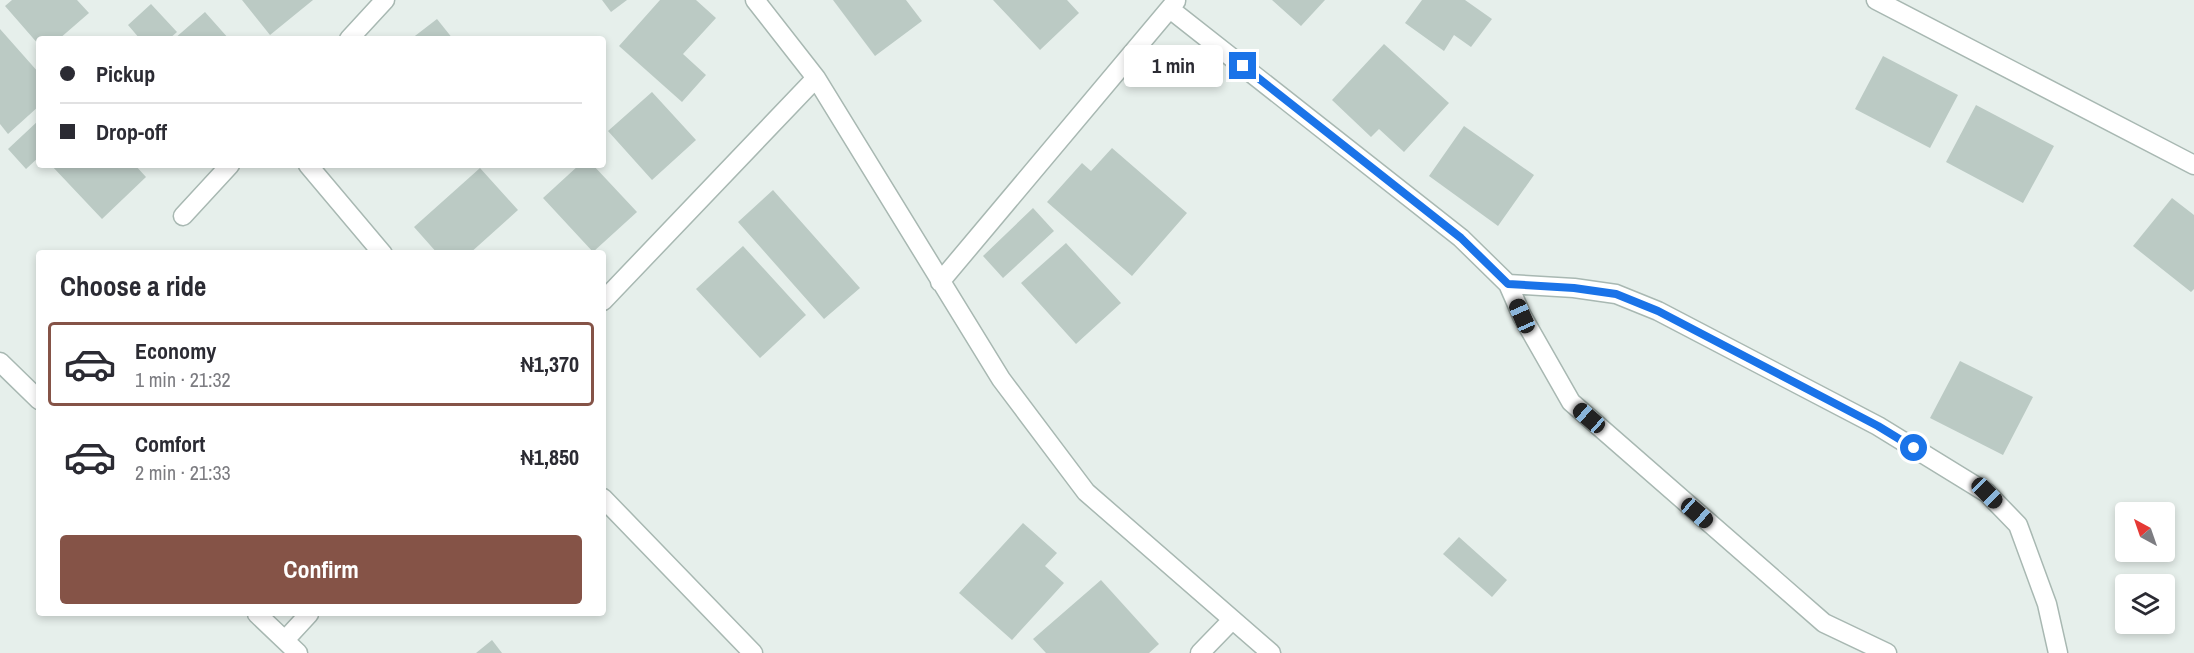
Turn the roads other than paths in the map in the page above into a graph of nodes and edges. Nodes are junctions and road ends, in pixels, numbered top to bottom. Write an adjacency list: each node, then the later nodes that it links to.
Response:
1 (386, 0): 5 (street)
2 (755, 0): 6 (street)
3 (1876, 0): 7 (street)
4 (1174, 5): 12 (street); 13 (street)
5 (352, 36)
6 (816, 78): 12 (street); 14 (street)
7 (2194, 165)
8 (227, 168): 10 (street)
9 (311, 168): 11 (street)
10 (183, 216)
11 (380, 250)
12 (940, 282): 20 (street)
13 (1508, 284): 26 (street); 27 (street)
14 (606, 298)
15 (0, 362): 16 (street)
16 (36, 397)
17 (606, 501): 23 (street)
18 (259, 616): 21 (street)
19 (307, 616): 21 (street)
20 (1232, 620): 24 (street); 25 (street)
21 (285, 640): 22 (street)
22 (298, 653)
23 (753, 653)
24 (1200, 653)
25 (1271, 653)
26 (1887, 653)
27 (2058, 653)

